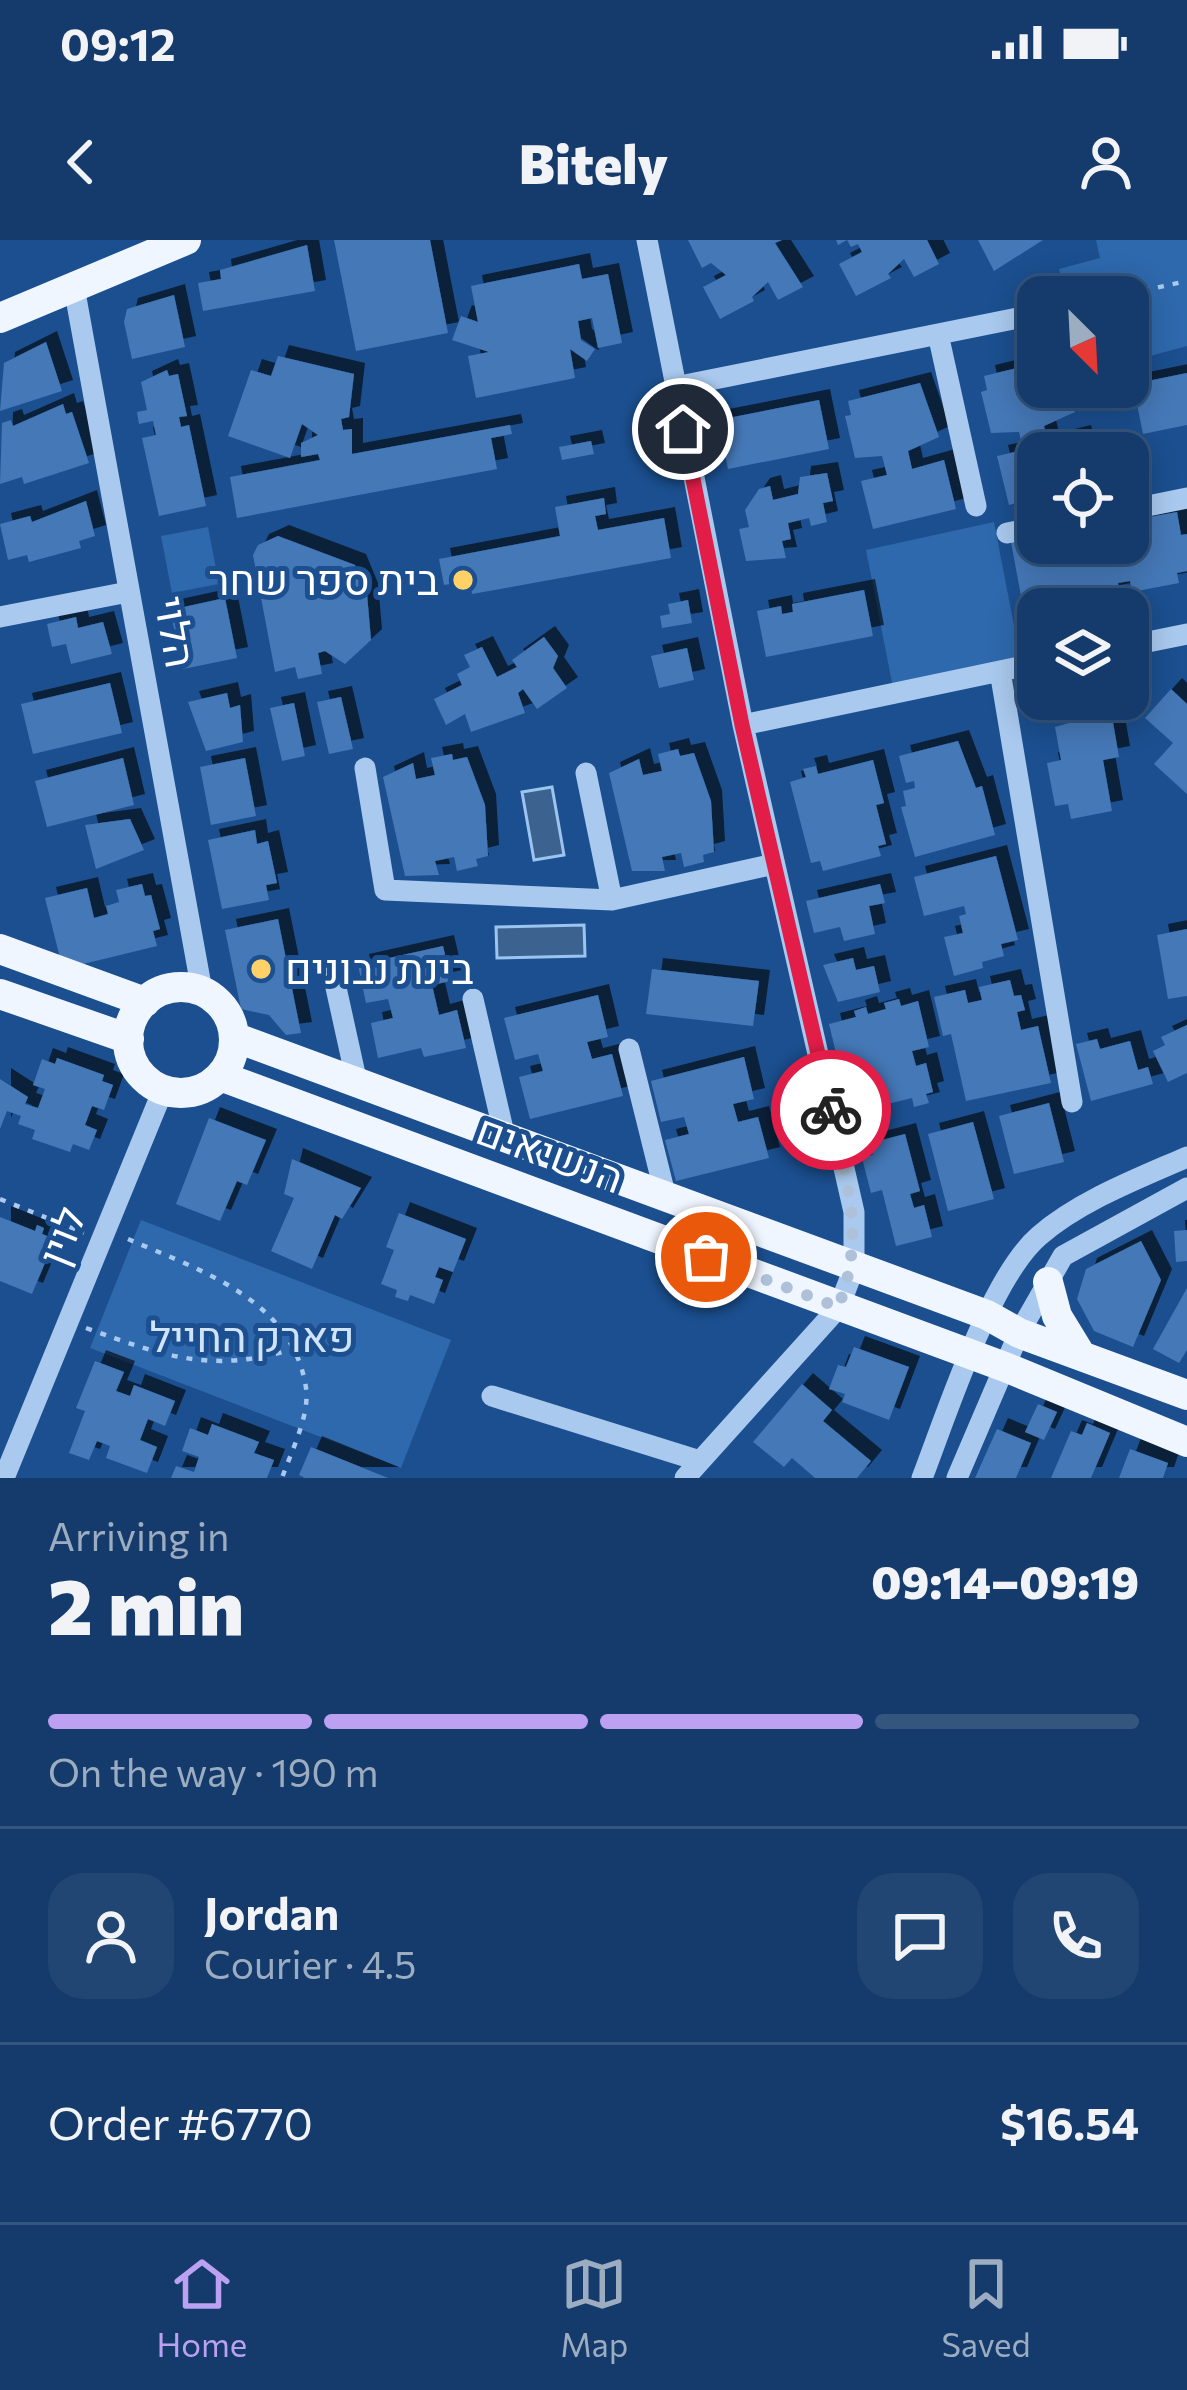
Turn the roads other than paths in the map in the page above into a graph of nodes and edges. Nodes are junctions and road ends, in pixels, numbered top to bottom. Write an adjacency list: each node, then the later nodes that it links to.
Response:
1 (186, 240): 3 (main road)
2 (647, 240): 7 (street)
3 (74, 287): 4 (main road); 13 (street, הלוי)
4 (0, 318)
5 (1017, 318): 6 (street)
6 (938, 334): 7 (street); 9 (street)
7 (675, 387): 19 (street)
8 (1187, 498): 10 (street)
9 (976, 506)
10 (1149, 506)
11 (1017, 531): 12 (street)
12 (1007, 533)
13 (128, 592): 14 (street); 26 (street, הלוי)
14 (0, 616)
15 (1187, 634): 16 (street)
16 (1149, 642)
17 (1017, 667): 18 (street)
18 (1000, 671): 19 (street); 36 (street)
19 (742, 725): 22 (street)
20 (365, 768): 23 (street)
21 (586, 773): 23 (street)
22 (775, 864): 23 (street); 41 (street)
23 (612, 900)
24 (0, 949): 29 (main road)
25 (333, 974): 34 (street)
26 (202, 991): 29 (main road); 30 (main road)
27 (0, 994): 31 (main road)
28 (473, 999): 37 (street)
29 (145, 1002): 31 (main road)
30 (234, 1037): 33 (main road); 34 (main road, הנשיאים)
31 (129, 1039): 35 (main road)
32 (629, 1049): 40 (street)
33 (220, 1076): 35 (main road); 45 (main road, הנשיאים)
34 (357, 1083): 37 (main road, הנשיאים)
35 (163, 1090): 55 (street, לוין)
36 (1072, 1102)
37 (506, 1138): 40 (main road, הנשיאים)
38 (1187, 1157): 46 (street)
39 (1187, 1188): 44 (street)
40 (666, 1198): 42 (main road, הנשיאים)
41 (854, 1212): 42 (street); 43 (street)
42 (820, 1256): 43 (main road, הנשיאים)
43 (854, 1268): 45 (street); 46 (main road, הנשיאים)
44 (1048, 1282): 47 (street); 48 (main road)
45 (838, 1307): 49 (main road, הנשיאים); 54 (street)
46 (987, 1315): 47 (main road, הנשיאים); 49 (street)
47 (1019, 1333): 48 (main road, הנשיאים); 50 (street)
48 (1079, 1352): 51 (main road, הנשיאים)
49 (970, 1354): 50 (main road, הנשיאים); 56 (street)
50 (1004, 1367): 53 (main road, הנשיאים); 57 (street)
51 (1187, 1395)
52 (492, 1396): 54 (street)
53 (1187, 1442)
54 (693, 1469)
55 (4, 1478)
56 (922, 1478)
57 (958, 1478)

